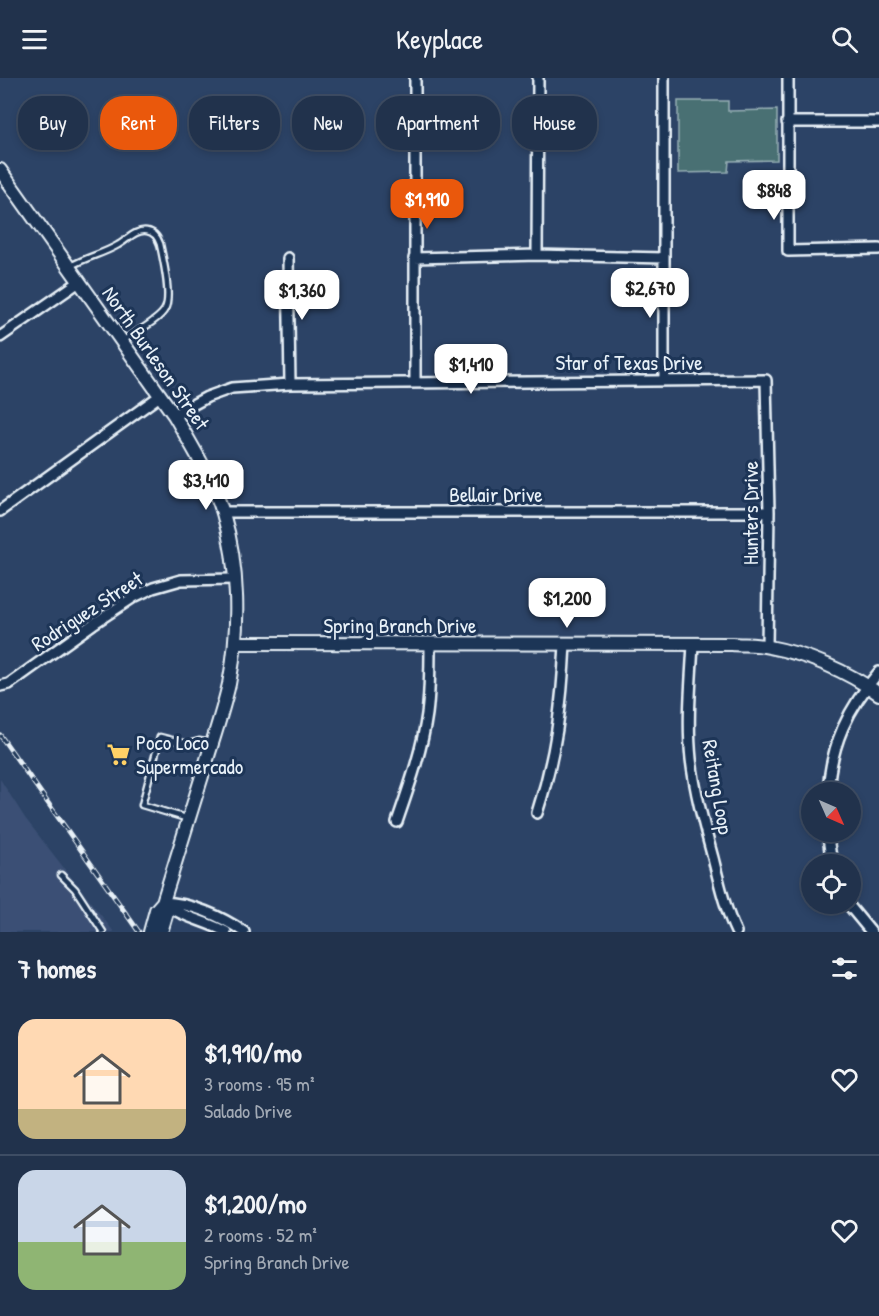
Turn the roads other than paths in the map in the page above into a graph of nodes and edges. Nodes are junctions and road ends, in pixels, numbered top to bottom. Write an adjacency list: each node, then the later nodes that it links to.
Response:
1 (415, 78): 11 (street)
2 (538, 78): 9 (street)
3 (663, 78): 12 (street)
4 (788, 78): 5 (street)
5 (787, 122): 6 (street); 8 (street)
6 (879, 122)
7 (0, 170): 13 (street, North Burleson Street)
8 (879, 249)
9 (537, 255): 11 (street); 12 (street)
10 (288, 258): 20 (street)
11 (414, 258): 19 (street)
12 (664, 258): 17 (street)
13 (69, 267): 14 (street, North Burleson Street); 16 (lane)
14 (79, 282): 15 (street); 16 (street, North Burleson Street)
15 (0, 337)
16 (122, 342): 21 (street, North Burleson Street)
17 (664, 380): 18 (street, Star of Texas Drive); 19 (street, Star of Texas Drive)
18 (766, 380): 25 (street, Hunters Drive)
19 (415, 382): 20 (street, Star of Texas Drive)
20 (290, 384): 22 (street, Star of Texas Drive)
21 (161, 395): 22 (street, North Burleson Street); 23 (street)
22 (174, 415): 24 (street, North Burleson Street)
23 (0, 511)
24 (222, 512): 25 (street, Bellair Drive); 26 (street, North Burleson Street)
25 (769, 512): 31 (street, Hunters Drive)
26 (235, 579): 27 (street, North Burleson Street); 33 (street, Rodriguez Street)
27 (235, 643): 30 (street, Spring Branch Drive); 36 (street, North Burleson Street)
28 (565, 644): 29 (street, Spring Branch Drive); 30 (street, Spring Branch Drive); 38 (street)
29 (693, 644): 31 (street, Spring Branch Drive); 50 (street, Reitang Loop)
30 (430, 645): 40 (street)
31 (767, 646): 34 (street, Spring Branch Drive)
32 (879, 672): 34 (street)
33 (1, 686)
34 (867, 686): 35 (street, Spring Branch Drive); 37 (street)
35 (879, 694)
36 (212, 743): 39 (street, North Burleson Street); 39 (lane)
37 (829, 782)
38 (537, 813)
39 (189, 819): 42 (street, North Burleson Street)
40 (397, 822)
41 (61, 875): 45 (lane)
42 (163, 902): 46 (street, North Burleson Street); 47 (street, North Burleson Street); 48 (street); 49 (street)
43 (856, 914): 44 (street)
44 (868, 931)
45 (103, 932)
46 (150, 932)
47 (161, 932)
48 (226, 932)
49 (244, 932)
50 (736, 932)

